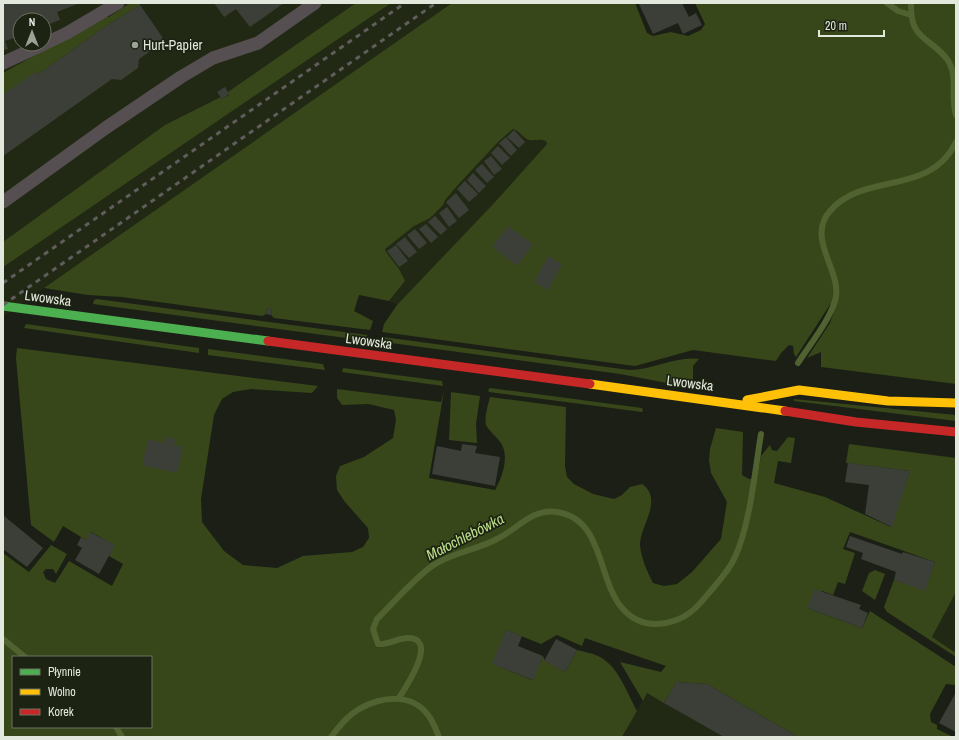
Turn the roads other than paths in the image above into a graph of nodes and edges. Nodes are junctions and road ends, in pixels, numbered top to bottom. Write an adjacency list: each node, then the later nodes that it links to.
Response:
1 (118, 3): 3 (lane)
2 (315, 3): 6 (lane)
3 (52, 40)
4 (27, 52): 5 (lane)
5 (3, 63)
6 (3, 202)
7 (3, 306): 8 (main road, Lwowska)
8 (731, 403): 9 (main road, Lwowska); 10 (main road, Lwowska)
9 (956, 403)
10 (956, 432)

